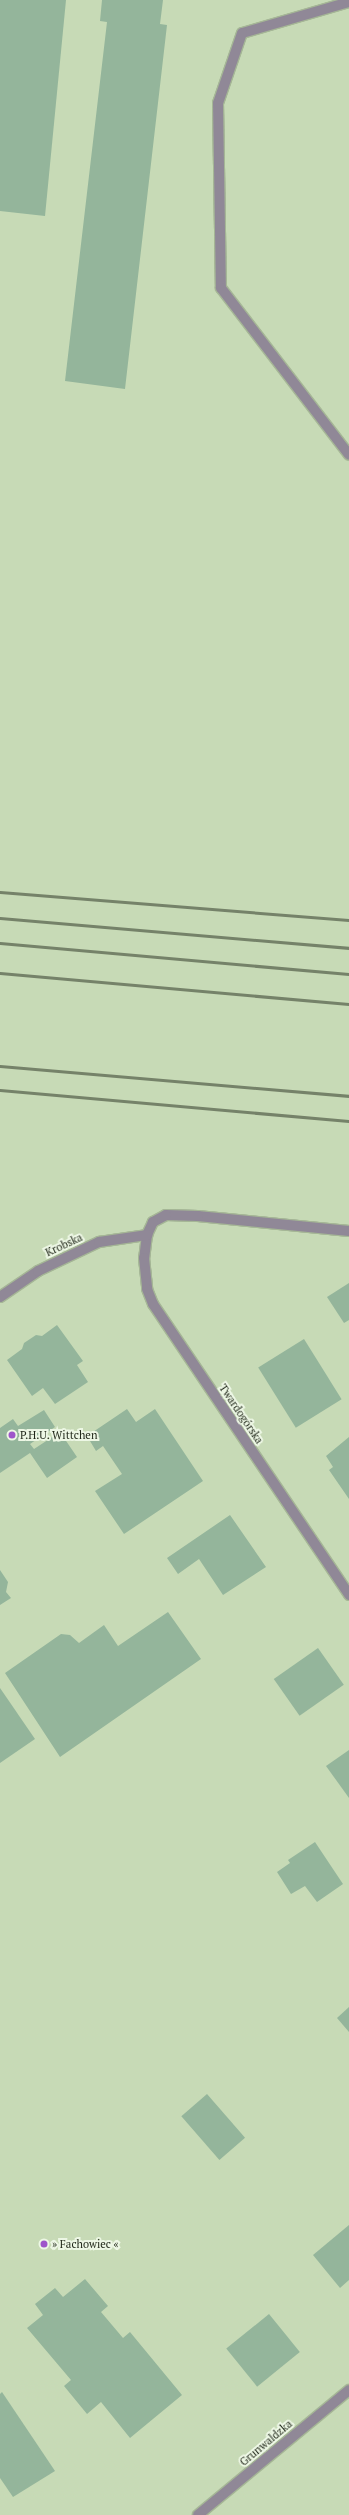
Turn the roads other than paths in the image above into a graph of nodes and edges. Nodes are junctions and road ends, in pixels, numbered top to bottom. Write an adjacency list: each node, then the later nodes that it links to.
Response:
1 (349, 2): 2 (street)
2 (349, 455)
3 (349, 1231): 4 (street)
4 (147, 1235): 5 (street, Krobska); 6 (street, Twardogórska)
5 (0, 1297)
6 (349, 1595)
7 (349, 2390): 8 (street, Grunwaldzka)
8 (198, 2515)

